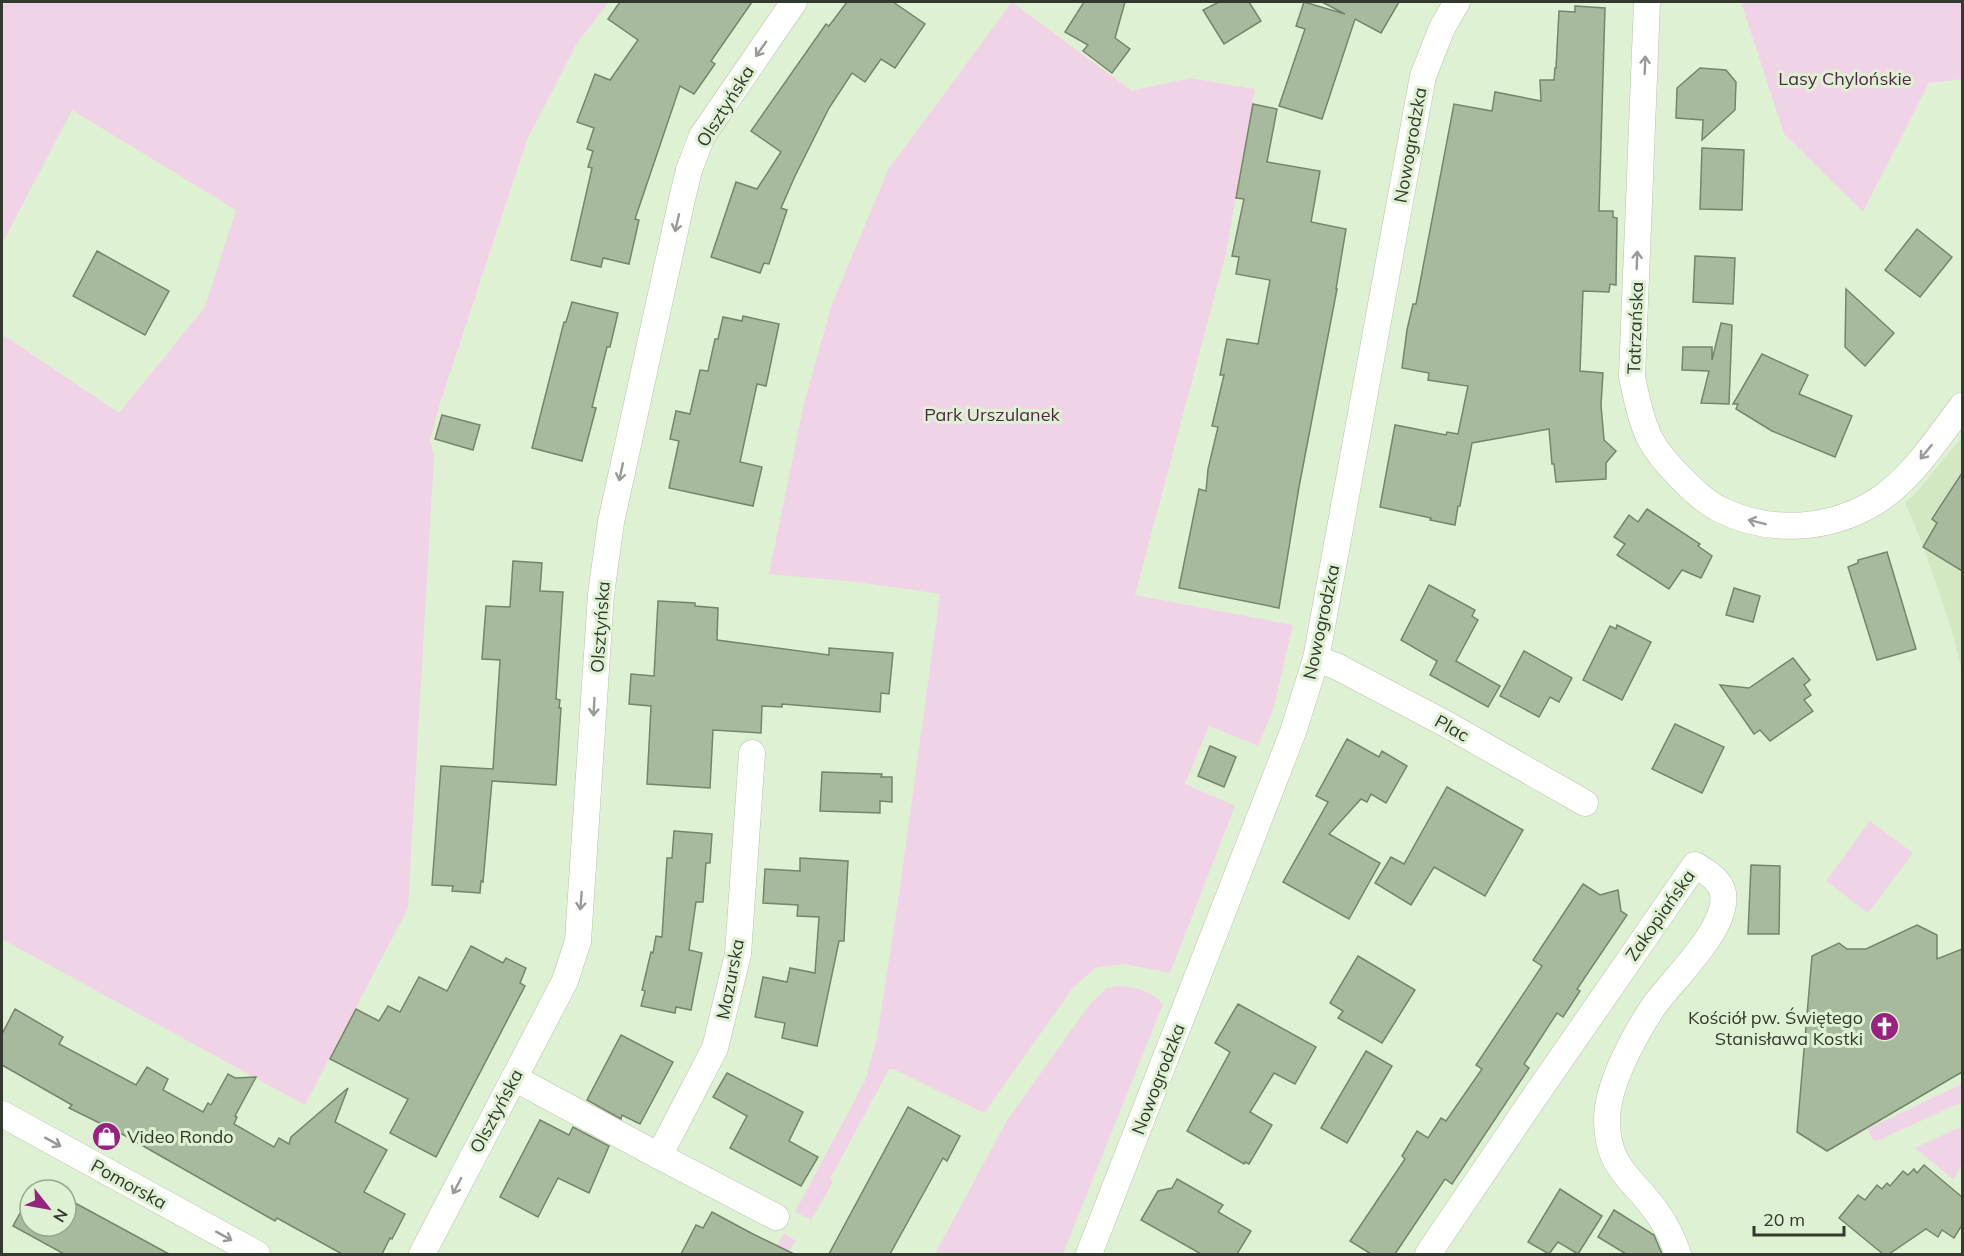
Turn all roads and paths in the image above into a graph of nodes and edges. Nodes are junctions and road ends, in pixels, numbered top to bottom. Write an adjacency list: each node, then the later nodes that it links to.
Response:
1 (794, 2): 8 (street, Olsztyńska, one-way to 8)
2 (1457, 2): 5 (street, Nowogrodzka)
3 (1647, 2): 4 (street, Tatrzańska, one-way to 3)
4 (1962, 406)
5 (1316, 659): 7 (street, Plac); 14 (street, Nowogrodzka)
6 (752, 753): 10 (street, Mazurska)
7 (1585, 803)
8 (514, 1078): 10 (street); 13 (street, Olsztyńska, one-way to 13)
9 (2, 1114): 12 (street, Pomorska, one-way to 12)
10 (659, 1156): 11 (street)
11 (776, 1217)
12 (256, 1254)
13 (422, 1254)
14 (1089, 1254)
15 (1428, 1254): 16 (street, Zakopiańska)
16 (1678, 1254)

